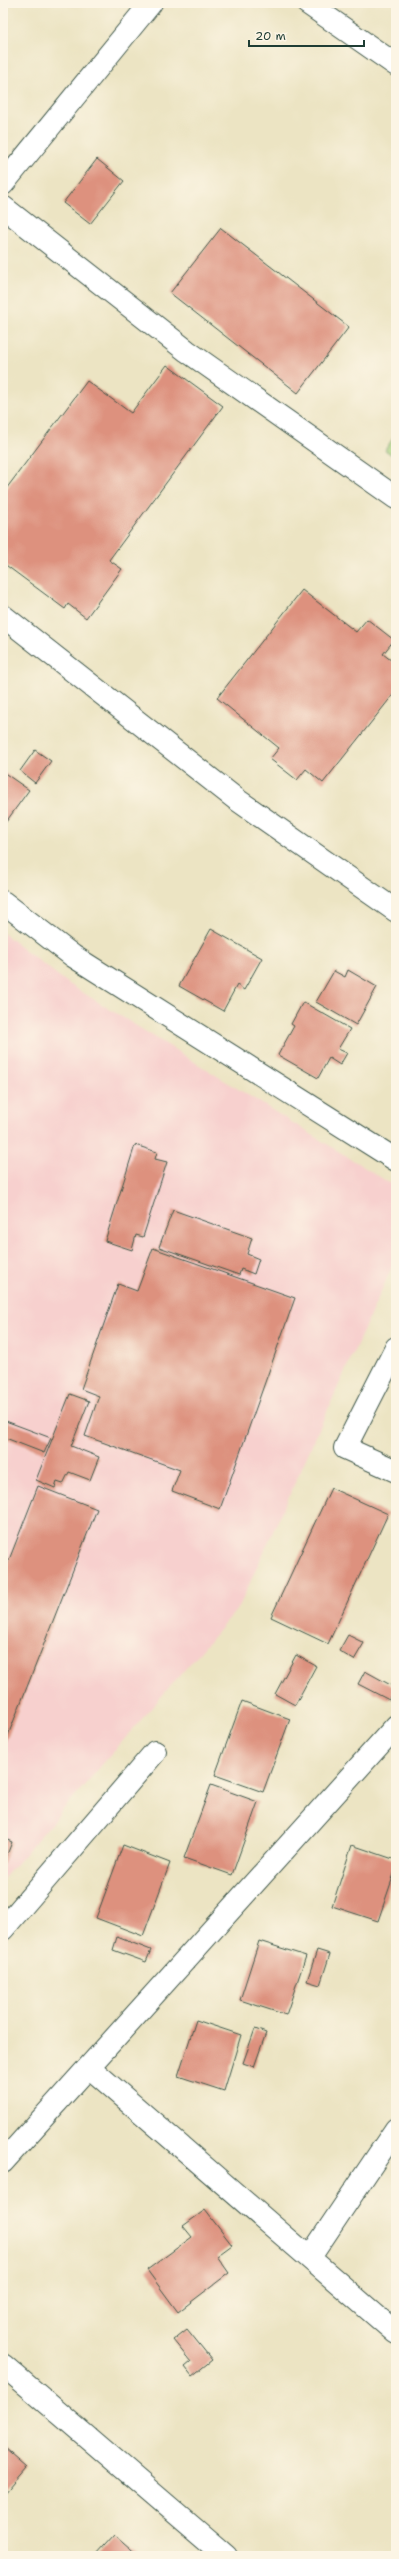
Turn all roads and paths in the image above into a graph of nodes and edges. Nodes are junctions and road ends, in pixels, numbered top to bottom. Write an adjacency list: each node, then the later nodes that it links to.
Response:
1 (151, 3): 4 (street)
2 (307, 3): 3 (street)
3 (396, 65)
4 (3, 184)
5 (3, 207): 6 (street)
6 (396, 498)
7 (3, 616): 9 (street)
8 (3, 902): 10 (street)
9 (396, 911)
10 (396, 1160)
11 (396, 1348): 12 (street)
12 (396, 1471)
13 (396, 1726): 16 (street)
14 (156, 1752): 15 (street)
15 (3, 1929)
16 (89, 2066): 18 (street); 19 (street)
17 (396, 2129): 19 (street)
18 (3, 2162)
19 (310, 2257): 20 (street)
20 (396, 2333)
21 (3, 2366): 22 (street)
22 (226, 2556)

